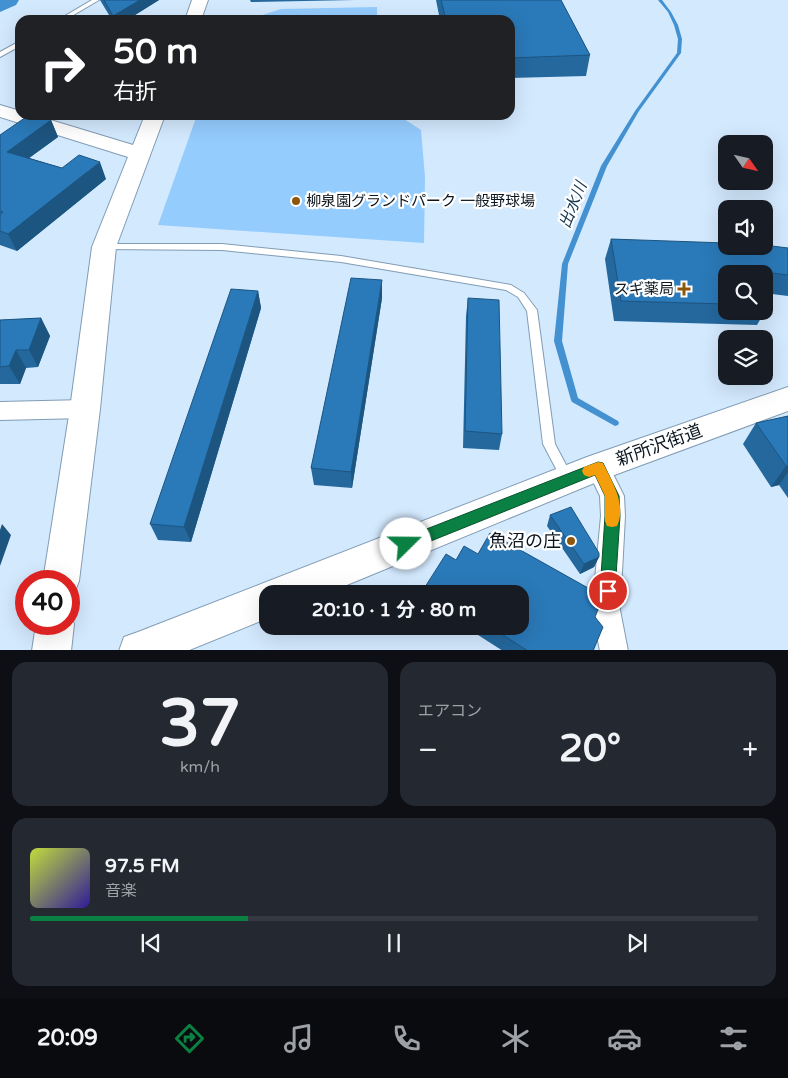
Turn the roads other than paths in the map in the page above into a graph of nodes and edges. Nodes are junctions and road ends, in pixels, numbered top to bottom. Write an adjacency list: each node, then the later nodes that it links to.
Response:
1 (96, 0): 3 (lane)
2 (200, 0): 4 (street)
3 (70, 15)
4 (195, 15)
5 (15, 46): 6 (lane)
6 (0, 55)
7 (0, 111): 8 (street)
8 (15, 116)
9 (29, 120): 11 (street)
10 (153, 120): 11 (street)
11 (139, 154): 12 (street)
12 (104, 248): 14 (street); 17 (lane)
13 (788, 399): 16 (street, 新所沢街道)
14 (85, 409): 15 (street); 18 (street)
15 (0, 411)
16 (598, 467): 17 (street, 新所沢街道); 24 (street)
17 (568, 480): 19 (street, 新所沢街道)
18 (63, 570)
19 (303, 585)
20 (259, 603): 23 (street)
21 (53, 635): 22 (street)
22 (51, 650)
23 (138, 650)
24 (614, 650)

